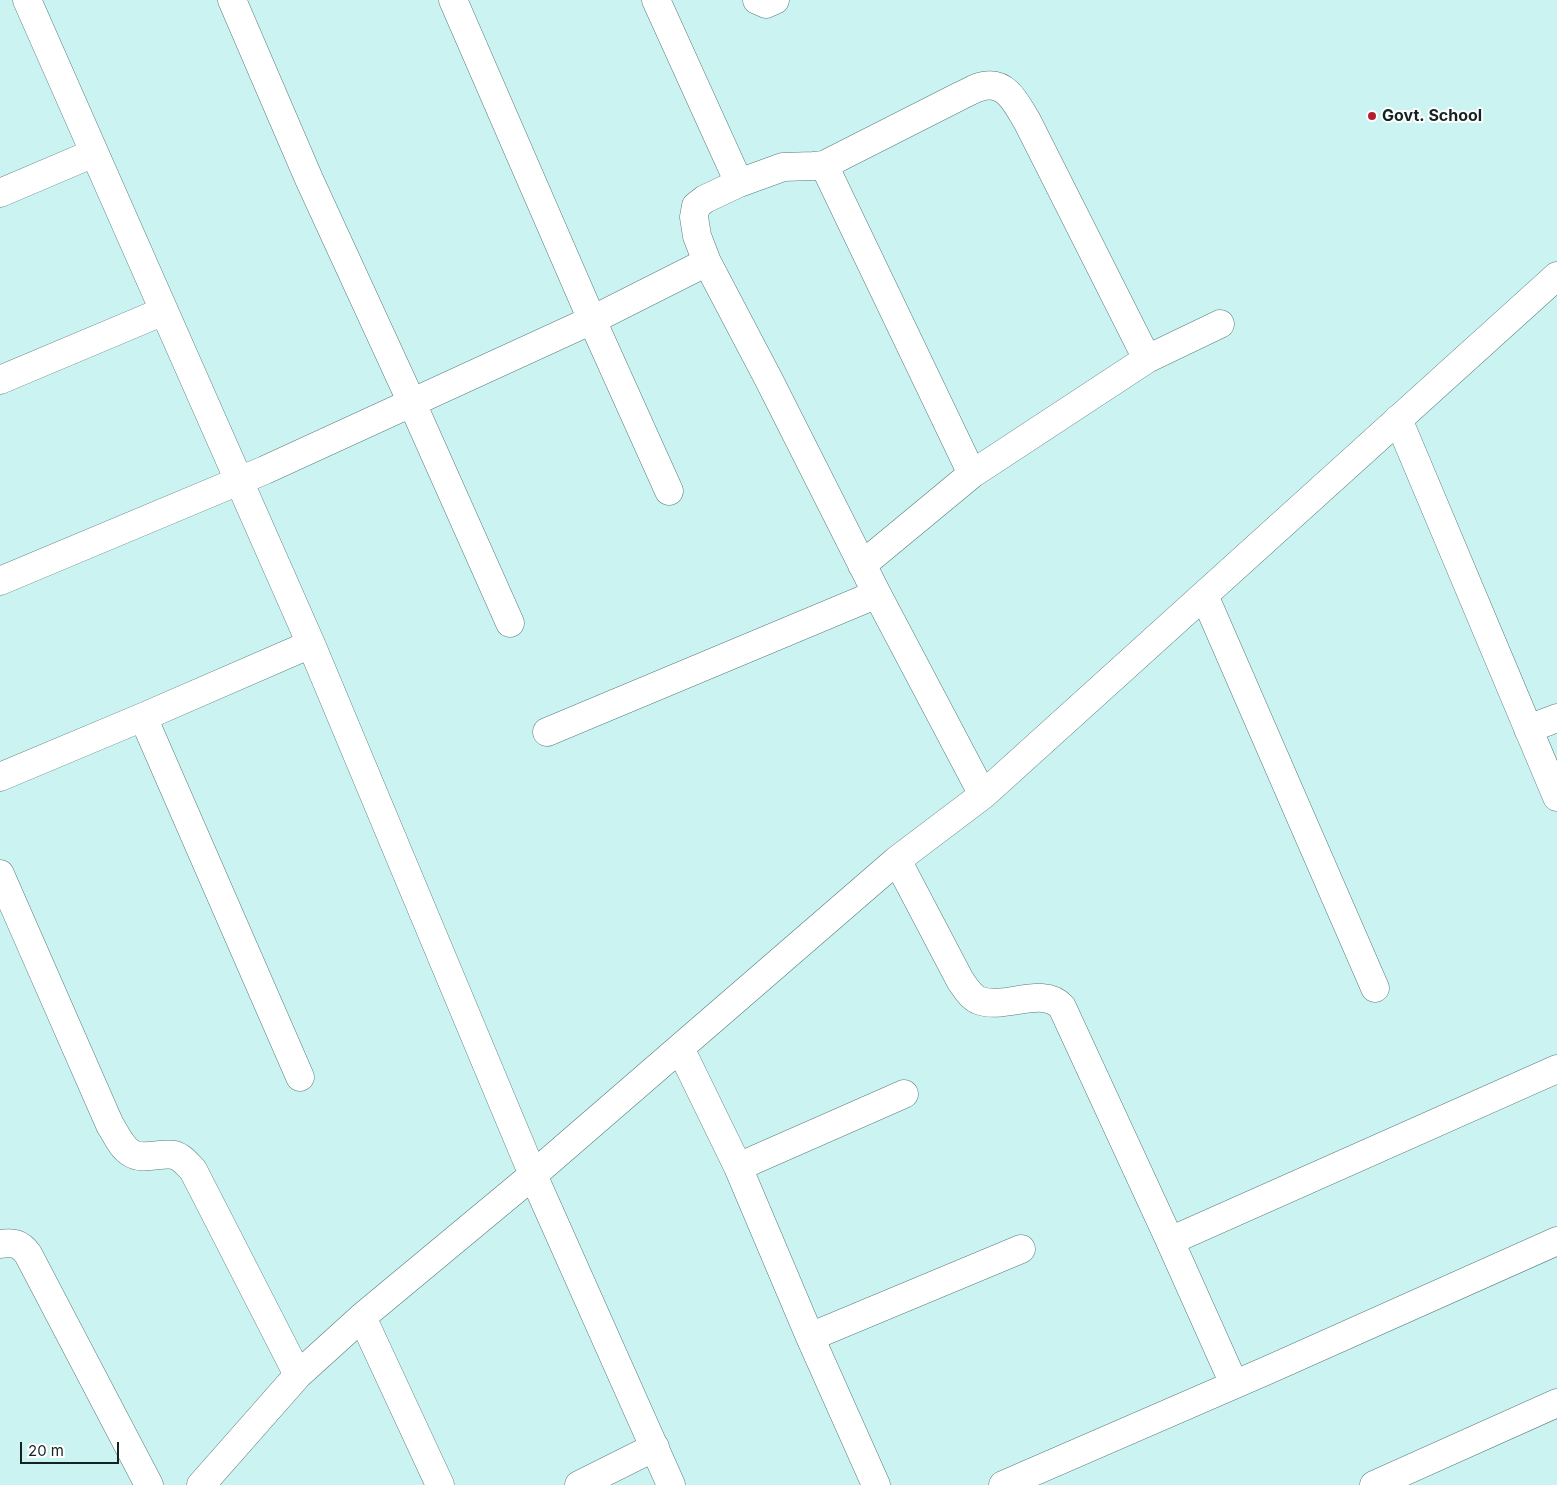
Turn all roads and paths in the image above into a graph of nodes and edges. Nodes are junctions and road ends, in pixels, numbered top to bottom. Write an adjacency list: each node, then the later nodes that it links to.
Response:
1 (28, 0): 7 (street)
2 (232, 0): 18 (street)
3 (453, 0): 14 (street)
4 (656, 0): 9 (street)
5 (757, 0): 6 (street)
6 (774, 0)
7 (94, 153): 10 (street); 13 (street)
8 (824, 164): 9 (street); 16 (street); 20 (street)
9 (739, 183): 11 (street)
10 (0, 193)
11 (707, 262): 14 (street); 23 (street)
12 (1557, 276): 19 (street)
13 (164, 311): 17 (street); 21 (street)
14 (592, 320): 18 (street); 22 (street)
15 (1220, 324): 16 (street)
16 (1147, 359): 20 (street)
17 (0, 380)
18 (412, 403): 21 (street); 27 (street)
19 (1398, 419): 26 (street); 31 (street)
20 (972, 474): 23 (street)
21 (238, 481): 24 (street); 28 (street)
22 (668, 491)
23 (862, 565): 25 (street)
24 (0, 581)
25 (877, 594): 32 (street); 34 (street)
26 (1204, 595): 34 (street); 38 (street)
27 (510, 623)
28 (311, 644): 29 (street); 44 (street)
29 (143, 718): 33 (street); 41 (street)
30 (1557, 718): 31 (street)
31 (1528, 729): 35 (street)
32 (547, 732)
33 (0, 777)
34 (983, 795): 36 (street)
35 (1557, 797)
36 (897, 860): 39 (street); 45 (street)
37 (0, 874): 51 (street)
38 (1375, 988)
39 (680, 1048): 43 (street); 44 (street)
40 (1557, 1069): 45 (street)
41 (300, 1078)
42 (904, 1094): 43 (street)
43 (738, 1167): 50 (street)
44 (533, 1175): 49 (street); 54 (street)
45 (1170, 1241): 52 (street)
46 (1557, 1241): 52 (street)
47 (0, 1244): 55 (street)
48 (1021, 1249): 50 (street)
49 (362, 1317): 51 (street); 57 (street)
50 (810, 1337): 60 (street)
51 (298, 1376): 56 (street)
52 (1234, 1384): 61 (street)
53 (1557, 1403): 62 (street)
54 (655, 1448): 58 (street); 59 (street)
55 (149, 1485)
56 (200, 1485)
57 (440, 1485)
58 (579, 1485)
59 (672, 1485)
60 (876, 1485)
61 (1003, 1485)
62 (1374, 1485)

